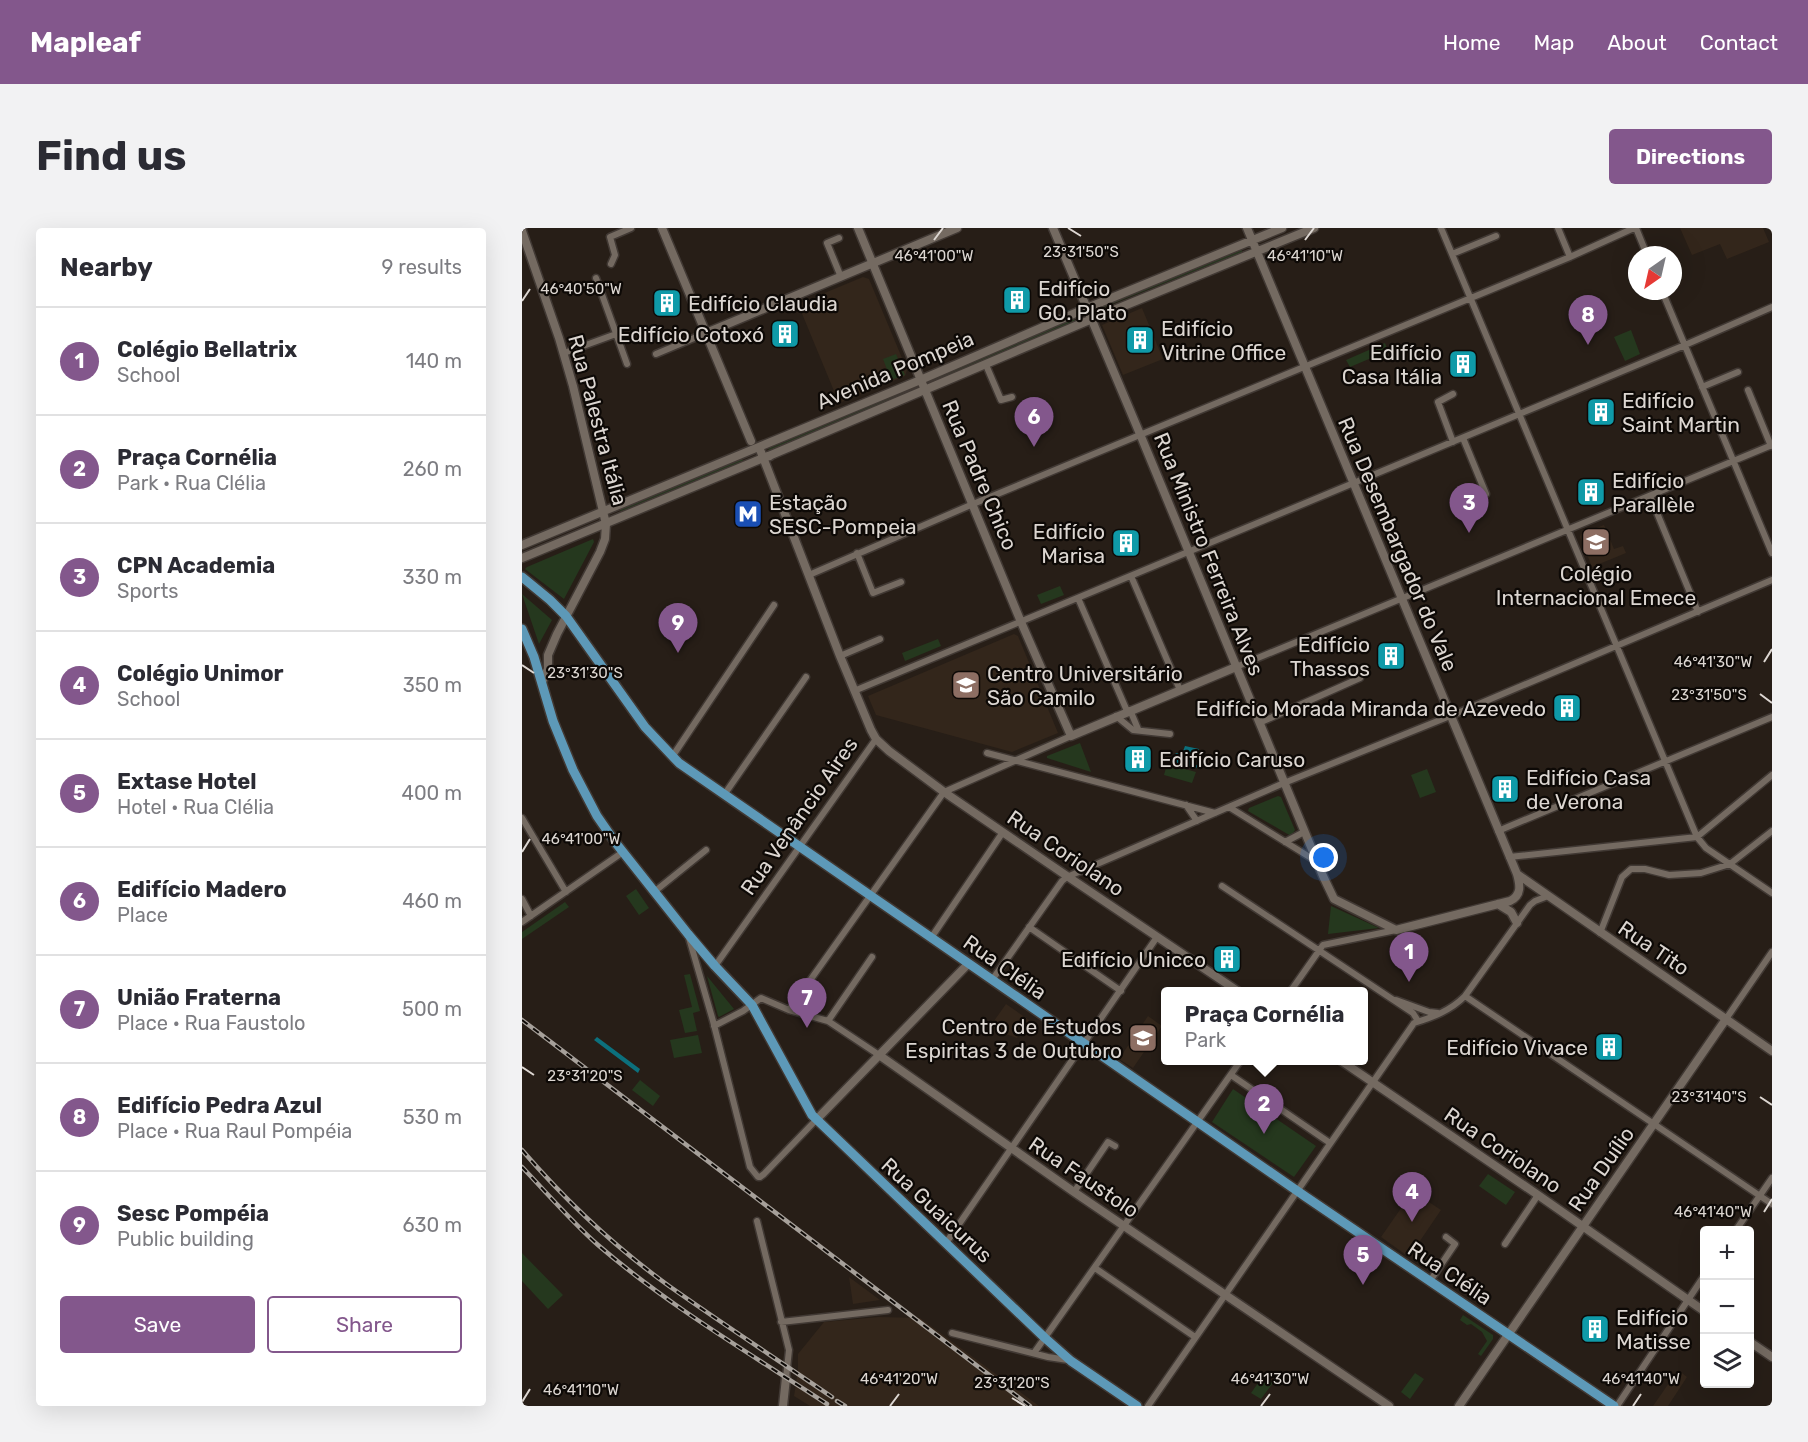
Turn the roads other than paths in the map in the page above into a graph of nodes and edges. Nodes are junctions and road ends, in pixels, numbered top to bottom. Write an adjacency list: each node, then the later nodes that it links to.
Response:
1 (631, 228): 21 (street)
2 (662, 228): 29 (street)
3 (858, 228): 20 (street, Rua Padre Chico)
4 (957, 228): 20 (street)
5 (1053, 228): 27 (street, Rua Ministro Ferreira Alves)
6 (1247, 228): 15 (street, Rua Desembargador do Vale)
7 (1282, 228): 15 (street, Avenida Pompeia)
8 (1314, 228): 17 (street, Avenida Pompeia)
9 (1441, 228): 18 (street)
10 (1558, 228): 19 (street)
11 (1635, 228): 16 (street); 19 (street)
12 (522, 231): 32 (street, Rua Palestra Itália)
13 (1496, 236): 18 (street)
14 (839, 238): 22 (street)
15 (1252, 240): 17 (street, Rua Desembargador do Vale); 27 (street, Avenida Pompeia)
16 (1643, 246)
17 (1257, 252): 28 (street, Avenida Pompeia); 36 (street, Rua Desembargador do Vale)
18 (1452, 254): 24 (street)
19 (1570, 257): 24 (street)
20 (873, 263): 22 (street); 38 (street, Rua Padre Chico)
21 (611, 264)
22 (841, 276): 29 (street)
23 (596, 278): 30 (street)
24 (1470, 297): 36 (street); 44 (street)
25 (1666, 300): 31 (street)
26 (1772, 307): 31 (street)
27 (1087, 308): 28 (street, Rua Ministro Ferreira Alves); 38 (street, Avenida Pompeia)
28 (1092, 319): 35 (street, Avenida Pompeia); 45 (street, Rua Ministro Ferreira Alves)
29 (706, 333): 33 (street); 47 (street)
30 (616, 334): 32 (street); 34 (street)
31 (1685, 345): 39 (street); 44 (street)
32 (564, 353): 57 (street, Rua Palestra Itália)
33 (656, 354)
34 (627, 364)
35 (986, 365): 40 (street, Avenida Pompeia); 43 (street)
36 (1304, 366): 45 (street); 53 (street, Rua Desembargador do Vale)
37 (1738, 372): 39 (street)
38 (921, 379): 40 (street, Rua Padre Chico); 50 (street, Avenida Pompeia)
39 (1702, 387): 52 (street)
40 (925, 390): 51 (street, Avenida Pompeia); 56 (street, Rua Padre Chico)
41 (1748, 390): 49 (street)
42 (1453, 394): 48 (street)
43 (1012, 397)
44 (1519, 414): 46 (street); 59 (street)
45 (1140, 434): 56 (street); 62 (street, Rua Ministro Ferreira Alves)
46 (1463, 438): 48 (street); 54 (street)
47 (751, 441)
48 (1453, 442): 53 (street)
49 (1771, 445): 52 (street)
50 (759, 447): 51 (street, Rua Venâncio Aires); 57 (street, Avenida Pompeia)
51 (764, 458): 58 (street, Avenida Pompeia); 65 (street, Rua Venâncio Aires)
52 (1733, 461): 55 (street); 63 (street)
53 (1352, 483): 62 (street); 71 (street, Rua Desembargador do Vale)
54 (1486, 494)
55 (1650, 496): 59 (street); 73 (street)
56 (973, 504): 61 (street); 75 (street, Rua Padre Chico)
57 (604, 511): 58 (street, Rua Palestra Itália); 60 (street, Avenida Pompeia)
58 (606, 524): 64 (street, Avenida Pompeia); 74 (street, Rua Palestra Itália)
59 (1567, 530): 71 (street); 78 (street)
60 (522, 545)
61 (857, 553): 65 (street); 69 (street)
62 (1188, 553): 66 (street); 80 (street, Rua Ministro Ferreira Alves)
63 (1772, 553)
64 (522, 558)
65 (809, 574): 79 (street, Rua Venâncio Aires)
66 (1131, 576): 70 (street); 84 (street)
67 (522, 577): 74 (main road, Rua Clélia)
68 (1772, 580): 73 (street)
69 (901, 582)
70 (1078, 598): 75 (street); 86 (street)
71 (1401, 599): 80 (street); 88 (street, Rua Desembargador do Vale)
72 (774, 605): 97 (street)
73 (1698, 612): 78 (street)
74 (566, 616): 83 (street, Rua Palestra Itália); 97 (main road, Rua Clélia)
75 (1021, 622): 85 (street); 93 (street, Rua Padre Chico)
76 (522, 629): 83 (main road, Rua Guaicurus)
77 (880, 639): 79 (street)
78 (1616, 646): 88 (street); 99 (street)
79 (840, 656): 85 (street, Rua Venâncio Aires)
80 (1236, 667): 84 (street); 90 (street, Rua Ministro Ferreira Alves)
81 (806, 677): 104 (street)
82 (1360, 678): 90 (street)
83 (542, 682): 118 (main road, Rua Guaicurus)
84 (1180, 690): 86 (street)
85 (854, 691): 94 (street, Rua Venâncio Aires)
86 (1128, 711): 87 (street); 91 (street)
87 (1116, 716): 91 (street); 93 (street)
88 (1450, 716): 102 (street); 110 (street, Rua Desembargador do Vale)
89 (1772, 717): 99 (street)
90 (1259, 723): 102 (street, Rua Ministro Ferreira Alves)
91 (1138, 729): 92 (street)
92 (1170, 734)
93 (1071, 736): 96 (street)
94 (876, 739): 103 (street, Rua Coriolano); 116 (street, Rua Venâncio Aires)
95 (987, 753): 98 (street)
96 (1026, 755): 98 (street); 100 (street)
97 (672, 757): 104 (main road, Rua Clélia)
98 (1014, 760): 100 (street); 103 (street)
99 (1665, 762): 110 (street); 114 (street)
100 (1036, 766): 105 (street)
101 (1772, 775): 114 (street)
102 (1284, 783): 106 (street); 113 (street, Rua Ministro Ferreira Alves)
103 (944, 792): 112 (street, Rua Coriolano); 128 (street)
104 (724, 795): 116 (main road, Rua Clélia)
105 (1186, 805): 107 (street); 109 (street)
106 (1229, 807): 107 (street); 115 (street)
107 (1216, 813): 109 (street)
108 (522, 818): 125 (street)
109 (1197, 822): 123 (street)
110 (1498, 831): 119 (street, Rua Desembargador do Vale)
111 (1772, 831): 121 (street)
112 (1003, 832): 123 (street, Rua Coriolano); 140 (street)
113 (1304, 832): 115 (street); 120 (street, Rua Ministro Ferreira Alves)
114 (1697, 837): 119 (street); 121 (street)
115 (1285, 842): 120 (street)
116 (800, 848): 128 (main road, Rua Clélia); 145 (street, Rua Venâncio Aires)
117 (706, 850): 126 (street)
118 (623, 852): 125 (street); 126 (main road, Rua Guaicurus)
119 (1509, 857): 122 (street, Rua Desembargador do Vale)
120 (1317, 861): 136 (street, Rua Ministro Ferreira Alves)
121 (1730, 864): 127 (street); 137 (street)
122 (1517, 874): 129 (street, Rua Tito); 131 (street)
123 (1067, 877): 135 (street); 139 (street, Rua Coriolano)
124 (1222, 886): 141 (street)
125 (566, 892): 132 (street)
126 (654, 892): 138 (main road, Rua Guaicurus)
127 (1772, 893)
128 (869, 896): 140 (main road, Rua Clélia); 153 (street)
129 (1548, 896): 134 (street); 137 (street, Rua Tito)
130 (522, 900): 132 (street)
131 (1498, 904): 134 (street); 136 (street)
132 (531, 916): 133 (street)
133 (522, 922)
134 (1517, 923): 150 (street)
135 (1029, 927): 146 (street); 149 (street)
136 (1396, 930): 141 (street)
137 (1600, 933): 155 (street, Rua Tito)
138 (688, 934): 145 (main road, Rua Guaicurus); 158 (street)
139 (1157, 937): 147 (street, Rua Coriolano); 149 (street)
140 (930, 938): 144 (main road, Rua Clélia)
141 (1319, 951): 148 (street); 151 (street)
142 (1772, 952): 155 (street, Rua Duílio)
143 (872, 957): 156 (street)
144 (968, 964): 146 (main road, Rua Clélia); 161 (street)
145 (715, 966): 152 (main road, Rua Guaicurus)
146 (992, 980): 159 (main road, Rua Clélia)
147 (1232, 987)
148 (1294, 987)
149 (1121, 991): 159 (street)
150 (1465, 996): 154 (street); 168 (street)
151 (1391, 999): 154 (street); 157 (street)
152 (752, 1005): 153 (street, Rua Faustolo); 158 (street); 166 (main road, Rua Guaicurus)
153 (789, 1010): 156 (street, Rua Faustolo)
154 (1442, 1013): 157 (street)
155 (1726, 1019): 160 (street, Rua Tito); 168 (street, Rua Duílio)
156 (828, 1021): 161 (street, Rua Faustolo)
157 (1418, 1021): 165 (street)
158 (714, 1026): 166 (street)
159 (1084, 1044): 167 (main road, Rua Clélia); 171 (street)
160 (1772, 1051)
161 (879, 1055): 166 (street); 171 (street, Rua Faustolo)
162 (1237, 1065): 164 (street)
163 (1347, 1065): 165 (street, Rua Coriolano)
164 (1231, 1074): 167 (street); 169 (street)
165 (1372, 1083): 169 (street); 175 (street, Rua Coriolano)
166 (816, 1120): 183 (main road, Rua Guaicurus)
167 (1198, 1122): 173 (main road, Rua Clélia); 179 (street)
168 (1654, 1124): 176 (street); 181 (street, Rua Duílio)
169 (1330, 1143): 173 (street)
170 (1115, 1146): 174 (street)
171 (1012, 1149): 174 (street, Rua Faustolo); 183 (street)
172 (1772, 1178): 176 (street)
173 (1297, 1190): 187 (main road, Rua Clélia); 188 (street)
174 (1074, 1192): 179 (street, Rua Faustolo)
175 (1538, 1195): 181 (street, Rua Coriolano); 184 (street)
176 (1760, 1196): 177 (street); 180 (street)
177 (1772, 1204)
178 (757, 1221): 192 (street)
179 (1124, 1226): 185 (street); 188 (street, Rua Faustolo)
180 (1739, 1226)
181 (1583, 1227): 189 (street, Rua Coriolano); 194 (street, Rua Duílio)
182 (1446, 1237): 187 (street)
183 (946, 1243): 195 (main road, Rua Guaicurus)
184 (1505, 1244)
185 (1095, 1268): 195 (street); 196 (street)
186 (1701, 1280): 189 (street)
187 (1430, 1281): 194 (main road, Rua Clélia)
188 (1225, 1295): 196 (street); 205 (street, Rua Faustolo)
189 (1688, 1300): 190 (street, Rua Coriolano); 207 (street)
190 (1700, 1308)
191 (888, 1310): 192 (street)
192 (781, 1322): 201 (street)
193 (952, 1333): 198 (street)
194 (1508, 1334): 206 (street, Rua Duílio); 207 (main road, Rua Clélia)
195 (1045, 1338): 198 (street); 200 (main road, Rua Guaicurus)
196 (1195, 1338): 204 (street)
197 (1754, 1345): 199 (street)
198 (1034, 1353): 200 (street)
199 (1772, 1358)
200 (1071, 1361): 203 (main road, Rua Guaicurus)
201 (786, 1378): 202 (street)
202 (783, 1406)
203 (1137, 1406)
204 (1148, 1406)
205 (1389, 1406)
206 (1459, 1406)
207 (1615, 1406)

